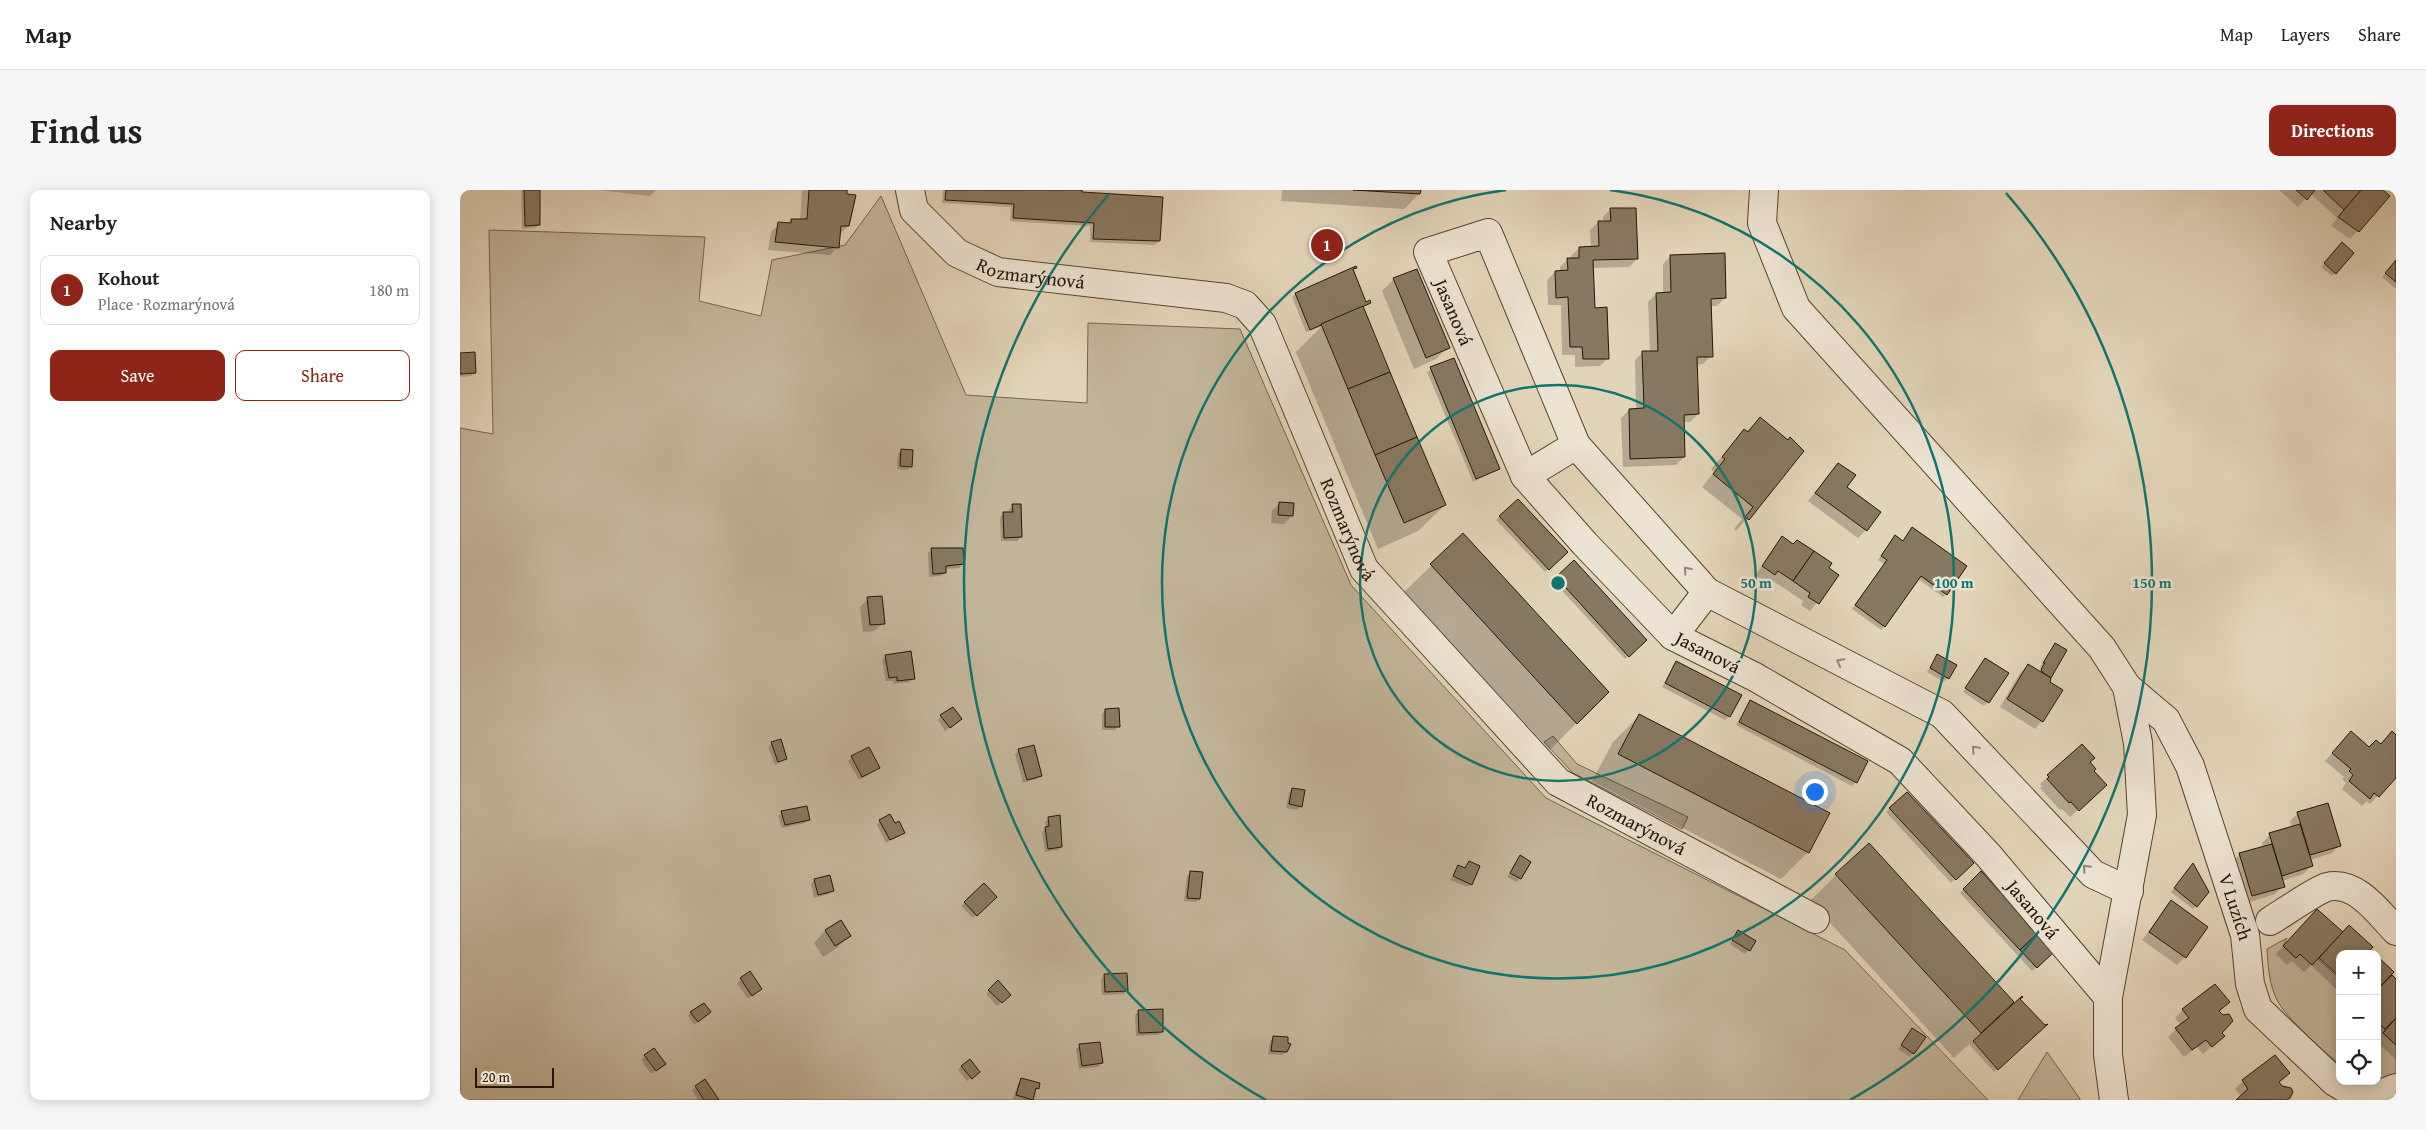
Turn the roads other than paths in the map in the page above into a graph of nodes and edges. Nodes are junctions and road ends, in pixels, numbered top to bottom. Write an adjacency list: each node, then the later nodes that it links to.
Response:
1 (910, 190): 9 (street, Rozmarýnová)
2 (1764, 190): 7 (street)
3 (1576, 445): 4 (street); 4 (street, Jasanová); 5 (street, Jasanová, one-way to 3)
4 (1524, 476): 6 (street, Jasanová)
5 (1707, 592): 6 (street); 8 (street, Jasanová, one-way to 5)
6 (1673, 636): 12 (street, Jasanová)
7 (2127, 687): 8 (street); 13 (street, V Luzích)
8 (2129, 891): 12 (street)
9 (1815, 919)
10 (2270, 921): 11 (street, V Luzích)
11 (2396, 931)
12 (2108, 997): 14 (street)
13 (2380, 1095)
14 (2114, 1100)

